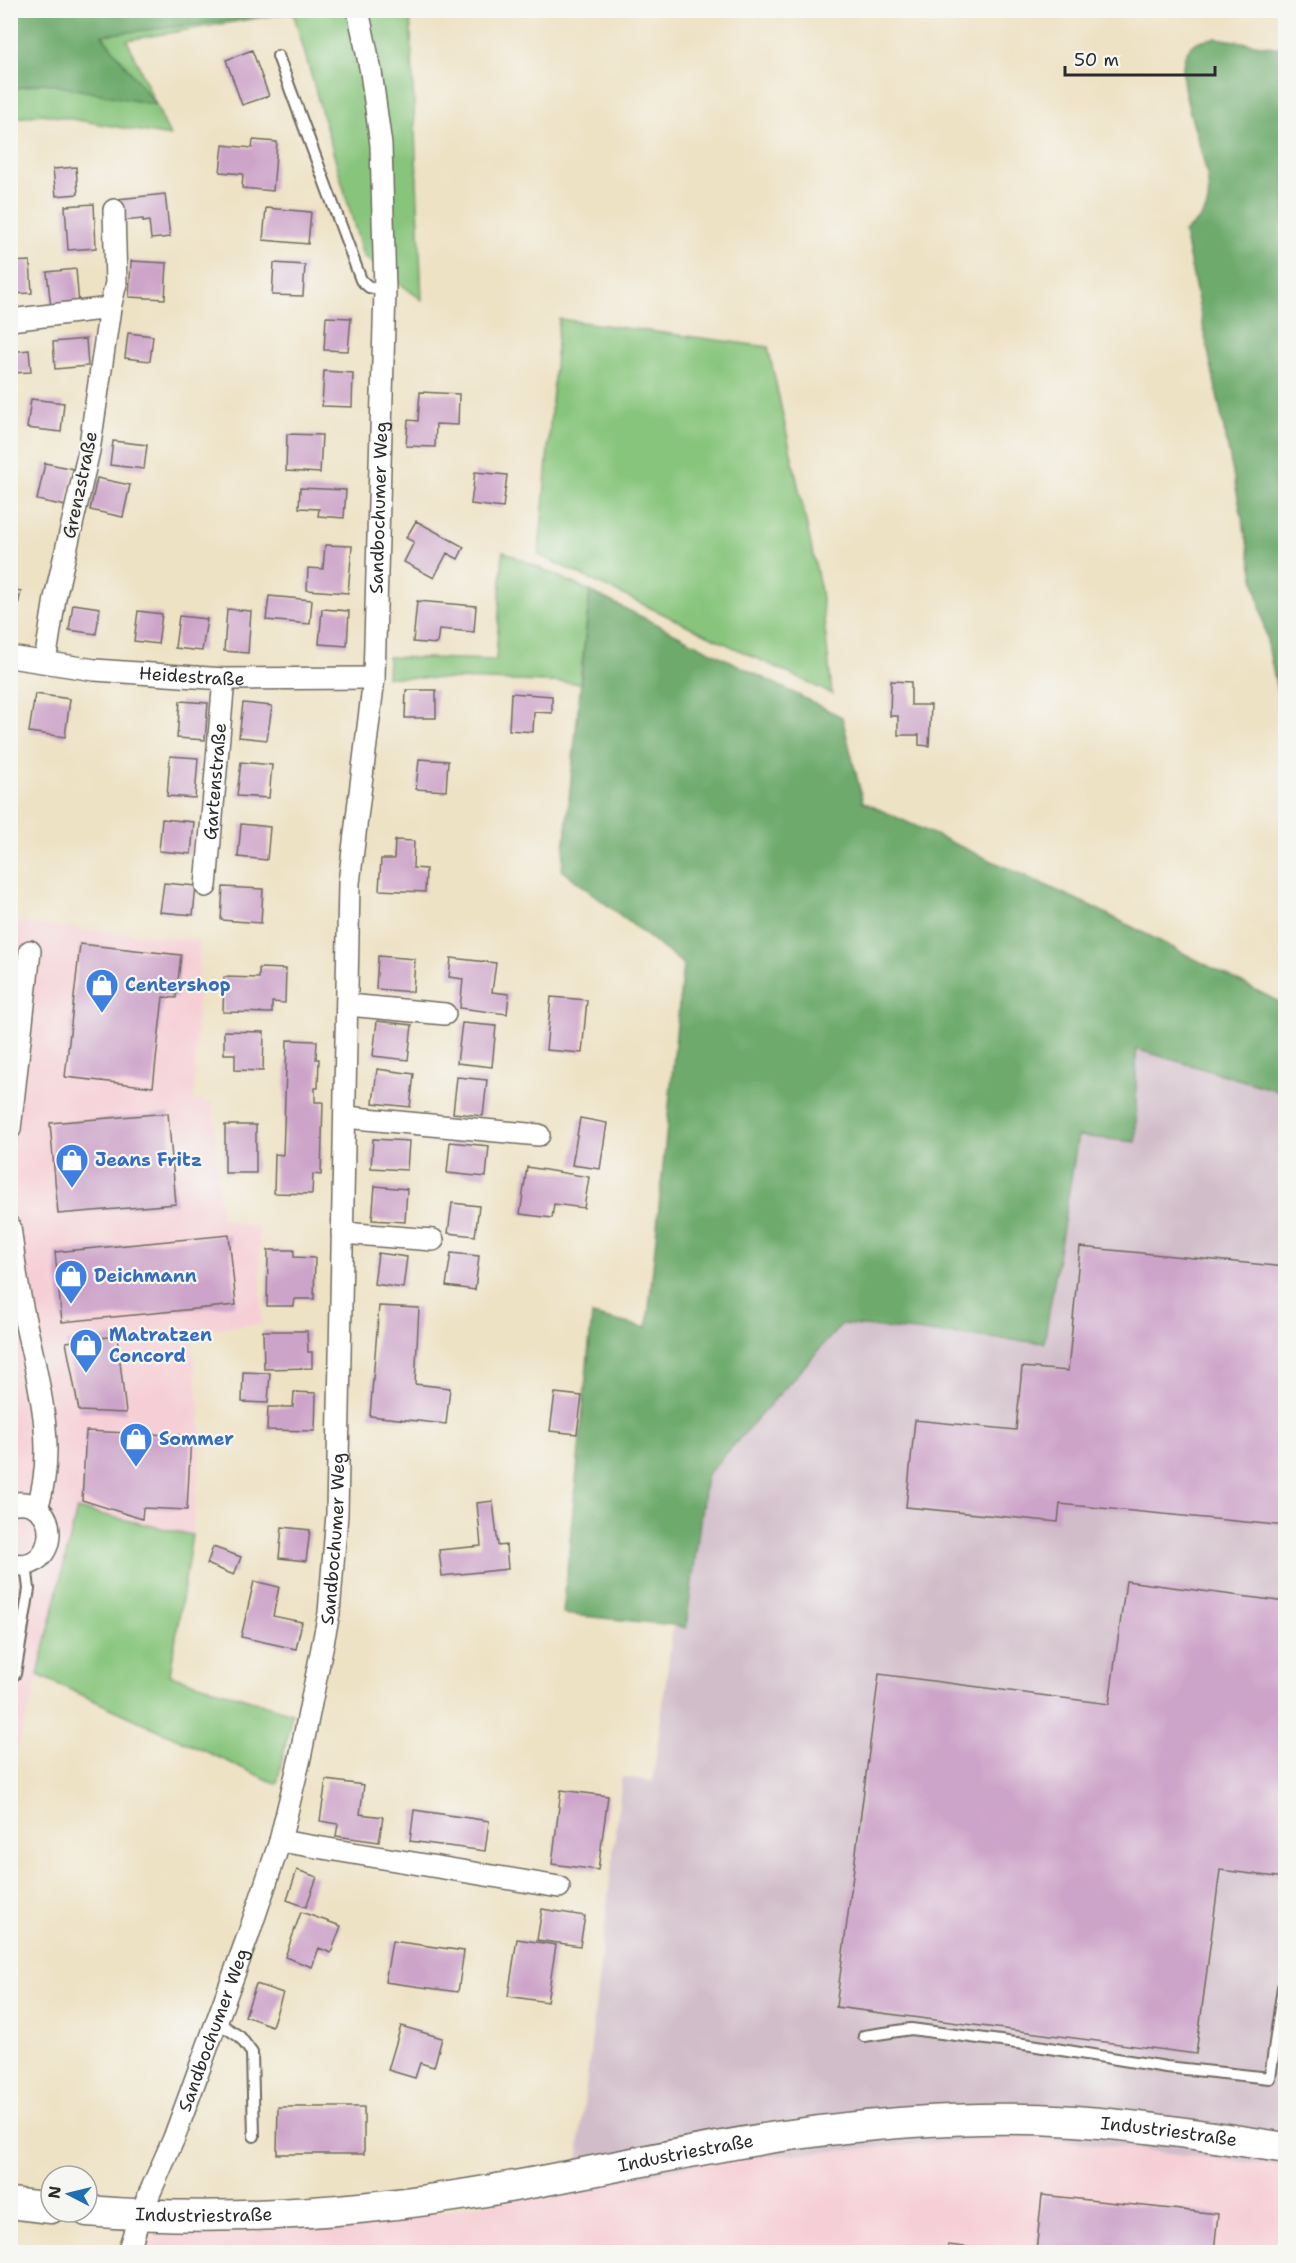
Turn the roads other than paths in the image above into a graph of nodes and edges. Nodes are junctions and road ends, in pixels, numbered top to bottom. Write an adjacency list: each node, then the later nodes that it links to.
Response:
1 (358, 10): 4 (street, Sandbochumer Weg)
2 (278, 57): 4 (lane)
3 (114, 210): 5 (street, Grenzstraße)
4 (385, 290): 10 (street, Sandbochumer Weg)
5 (110, 308): 6 (street); 8 (street, Grenzstraße)
6 (10, 320)
7 (10, 657): 8 (street, Heidestraße)
8 (45, 662): 9 (street, Heidestraße)
9 (224, 678): 10 (street, Heidestraße); 11 (street, Gartenstraße)
10 (374, 678): 13 (street, Sandbochumer Weg)
11 (206, 886)
12 (30, 951): 16 (street)
13 (348, 1005): 14 (street); 15 (street, Sandbochumer Weg)
14 (445, 1014)
15 (345, 1117): 17 (street); 19 (street, Sandbochumer Weg)
16 (10, 1129)
17 (540, 1135)
18 (10, 1227): 22 (street)
19 (342, 1233): 20 (street); 25 (street, Sandbochumer Weg)
20 (433, 1240)
21 (10, 1504): 22 (street)
22 (37, 1508): 23 (street)
23 (18, 1563): 24 (lane)
24 (15, 1674)
25 (280, 1841): 26 (street); 28 (street, Sandbochumer Weg)
26 (559, 1887)
27 (1286, 1987): 29 (lane)
28 (216, 2021): 30 (lane); 35 (street, Sandbochumer Weg)
29 (864, 2036)
30 (254, 2136)
31 (1286, 2148): 35 (street, Industriestraße)
32 (10, 2203): 33 (street)
33 (39, 2207)
34 (99, 2212): 35 (street, Industriestraße)
35 (140, 2215): 36 (street, Sandbochumer Weg)
36 (128, 2253)

